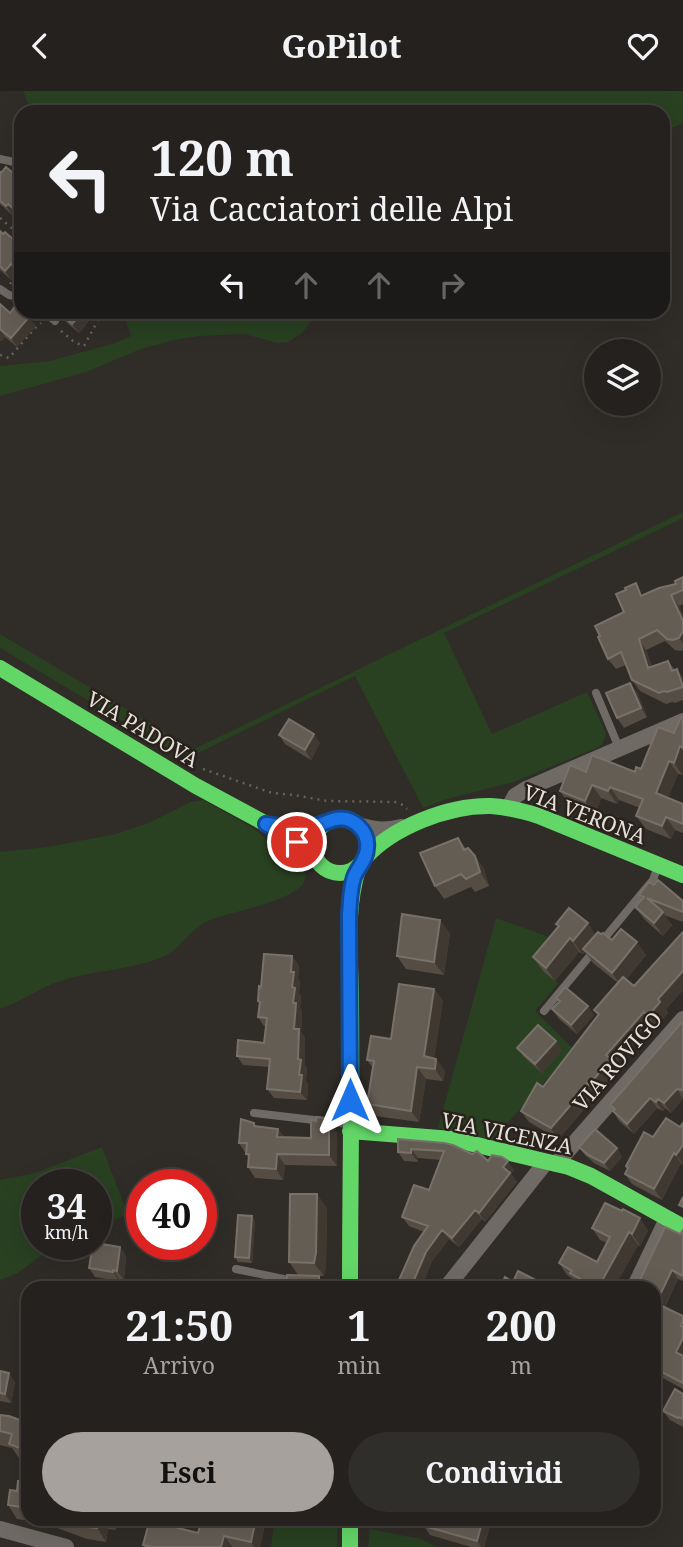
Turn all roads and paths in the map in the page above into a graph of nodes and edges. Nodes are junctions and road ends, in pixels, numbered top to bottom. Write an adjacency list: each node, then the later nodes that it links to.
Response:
1 (0, 218): 2 (path)
2 (14, 230)
3 (14, 277): 4 (path)
4 (1, 290)
5 (45, 319): 8 (path)
6 (51, 319): 7 (path)
7 (99, 319)
8 (0, 355)
9 (0, 668): 16 (street, VIA PADOVA)
10 (596, 694): 12 (lane)
11 (683, 721): 12 (street)
12 (619, 748): 14 (street)
13 (195, 766): 18 (path)
14 (509, 807): 18 (street, VIA VERONA); 21 (street, VIA VERONA)
15 (327, 822): 16 (street, VIA PADOVA); 17 (street); 20 (street)
16 (266, 824): 20 (street, VIA PADOVA)
17 (356, 824): 18 (street, VIA VERONA); 19 (street)
18 (414, 824): 19 (street, VIA VERONA)
19 (361, 863): 20 (street); 23 (street)
20 (321, 864): 23 (street)
21 (659, 865): 22 (street, VIA VERONA); 24 (lane, VIA VERONA)
22 (683, 875)
23 (349, 915): 27 (street)
24 (544, 1011)
25 (683, 1019): 28 (street, VIA ROVIGO)
26 (254, 1113): 27 (lane)
27 (350, 1128): 28 (street, VIA VICENZA); 33 (street)
28 (551, 1163): 29 (street, VIA VICENZA); 34 (street, VIA ROVIGO)
29 (667, 1219): 30 (street, VIA VICENZA); 35 (street)
30 (683, 1227)
31 (236, 1269): 32 (lane)
32 (293, 1281)
33 (350, 1281)
34 (452, 1281)
35 (637, 1281)
36 (350, 1526): 39 (street)
37 (0, 1529): 38 (street)
38 (66, 1547)
39 (350, 1547)

